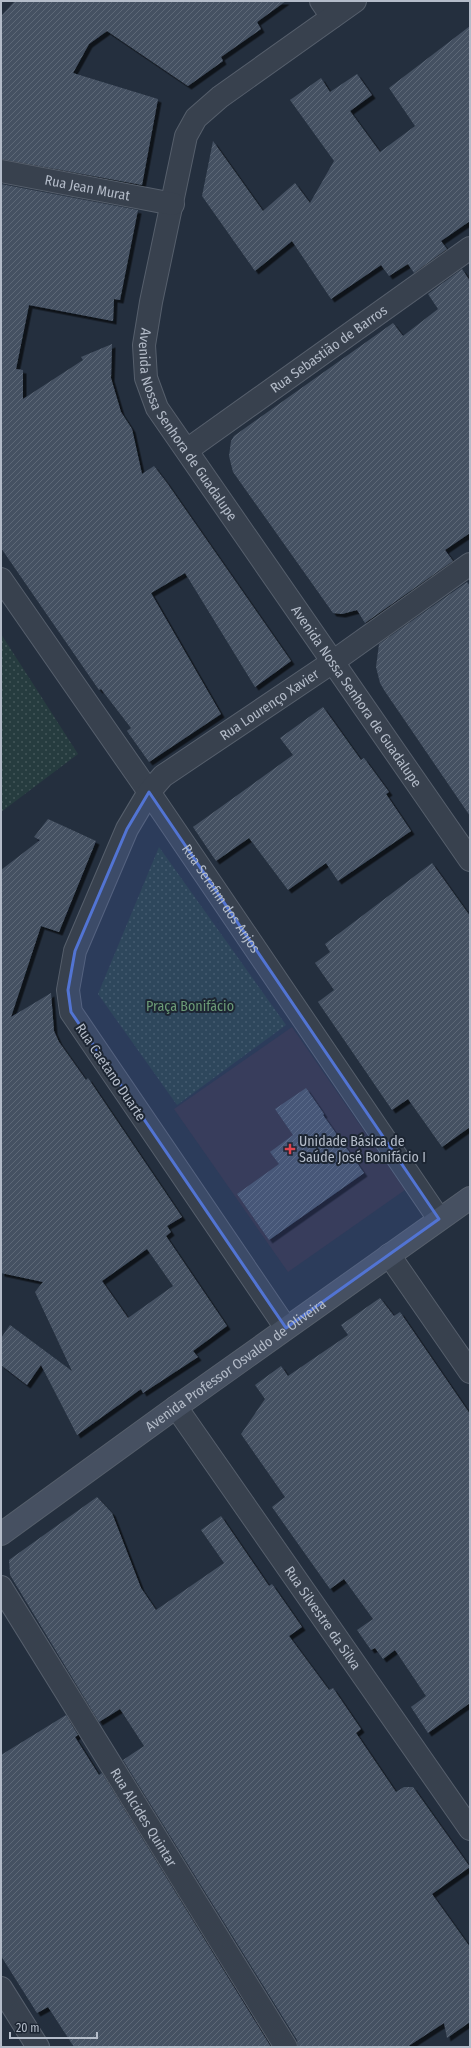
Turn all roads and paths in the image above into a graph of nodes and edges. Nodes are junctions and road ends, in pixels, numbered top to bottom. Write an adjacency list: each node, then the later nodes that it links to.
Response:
1 (355, 1): 2 (street, Avenida Nossa Senhora de Guadalupe)
2 (326, 9): 4 (street, Avenida Nossa Senhora de Guadalupe)
3 (1, 171): 4 (street, Rua Jean Murat)
4 (173, 204): 6 (street, Avenida Nossa Senhora de Guadalupe)
5 (470, 248): 6 (street, Rua Sebastião de Barros)
6 (187, 450): 9 (street, Avenida Nossa Senhora de Guadalupe)
7 (470, 564): 9 (street, Rua Lourenço Xavier)
8 (1, 579): 10 (street, Rua Serafim dos Anjos)
9 (334, 661): 10 (street, Rua Lourenço Xavier); 11 (street, Avenida Nossa Senhora de Guadalupe)
10 (149, 792): 13 (street, Rua Serafim dos Anjos); 15 (street, Rua Caetano Duarte)
11 (470, 860)
12 (470, 1198): 13 (street, Avenida Professor Osvaldo de Oliveira)
13 (439, 1219): 14 (street, Avenida Professor Osvaldo de Oliveira)
14 (389, 1255): 15 (street, Avenida Professor Osvaldo de Oliveira); 16 (street)
15 (286, 1328): 17 (street, Avenida Professor Osvaldo de Oliveira)
16 (470, 1372)
17 (176, 1407): 18 (street, Avenida Professor Osvaldo de Oliveira); 20 (street, Rua Silvestre da Silva)
18 (1, 1534)
19 (1, 1588): 23 (street, Rua Alcides Quintar)
20 (470, 1829)
21 (1, 1988): 22 (street)
22 (38, 2047)
23 (286, 2047)

